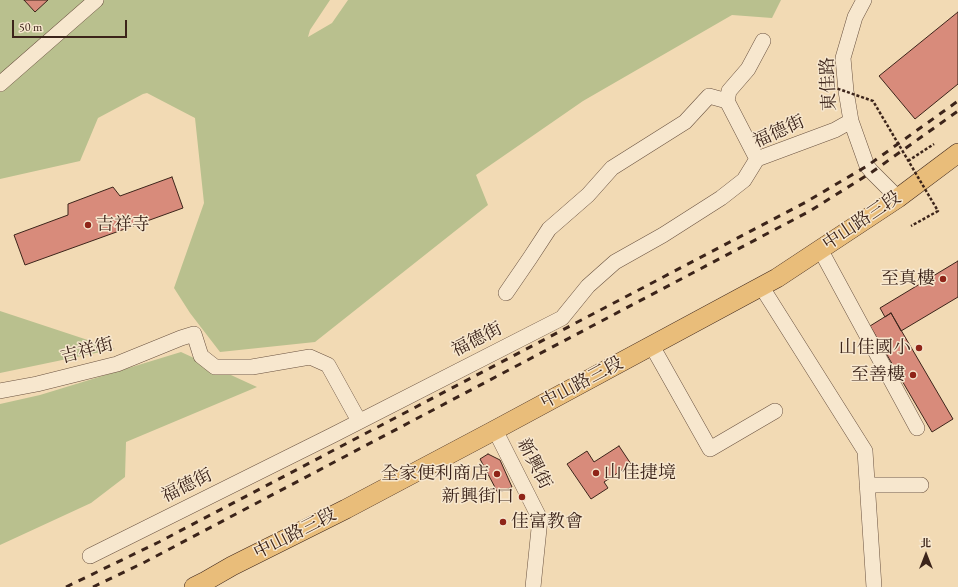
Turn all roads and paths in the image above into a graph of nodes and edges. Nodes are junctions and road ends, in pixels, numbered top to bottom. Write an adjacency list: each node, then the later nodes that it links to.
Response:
1 (96, 0): 5 (street)
2 (864, 0): 7 (street, 東佳路)
3 (764, 41): 6 (street)
4 (831, 59): 11 (path, bridge)
5 (0, 84)
6 (727, 101): 10 (street); 16 (street)
7 (850, 121): 10 (street, 福德街); 12 (street, 東佳路)
8 (934, 144): 11 (path)
9 (957, 154): 12 (main road, 中山路三段)
10 (758, 159): 20 (street, 福德街)
11 (908, 161): 13 (path, bridge)
12 (898, 198): 14 (main road, 中山路三段)
13 (911, 226)
14 (820, 249): 15 (main road, 中山路三段); 21 (street)
15 (761, 286): 17 (main road, 中山路三段); 23 (street)
16 (506, 293)
17 (652, 346): 19 (street); 22 (main road, 中山路三段)
18 (0, 391): 20 (street, 吉祥街)
19 (775, 411)
20 (359, 421): 25 (street, 福德街)
21 (917, 428)
22 (495, 430): 26 (main road, 中山路三段); 27 (street, 新興街)
23 (867, 485): 24 (street); 28 (street)
24 (921, 485)
25 (90, 556)
26 (202, 585)
27 (533, 587)
28 (874, 587)

